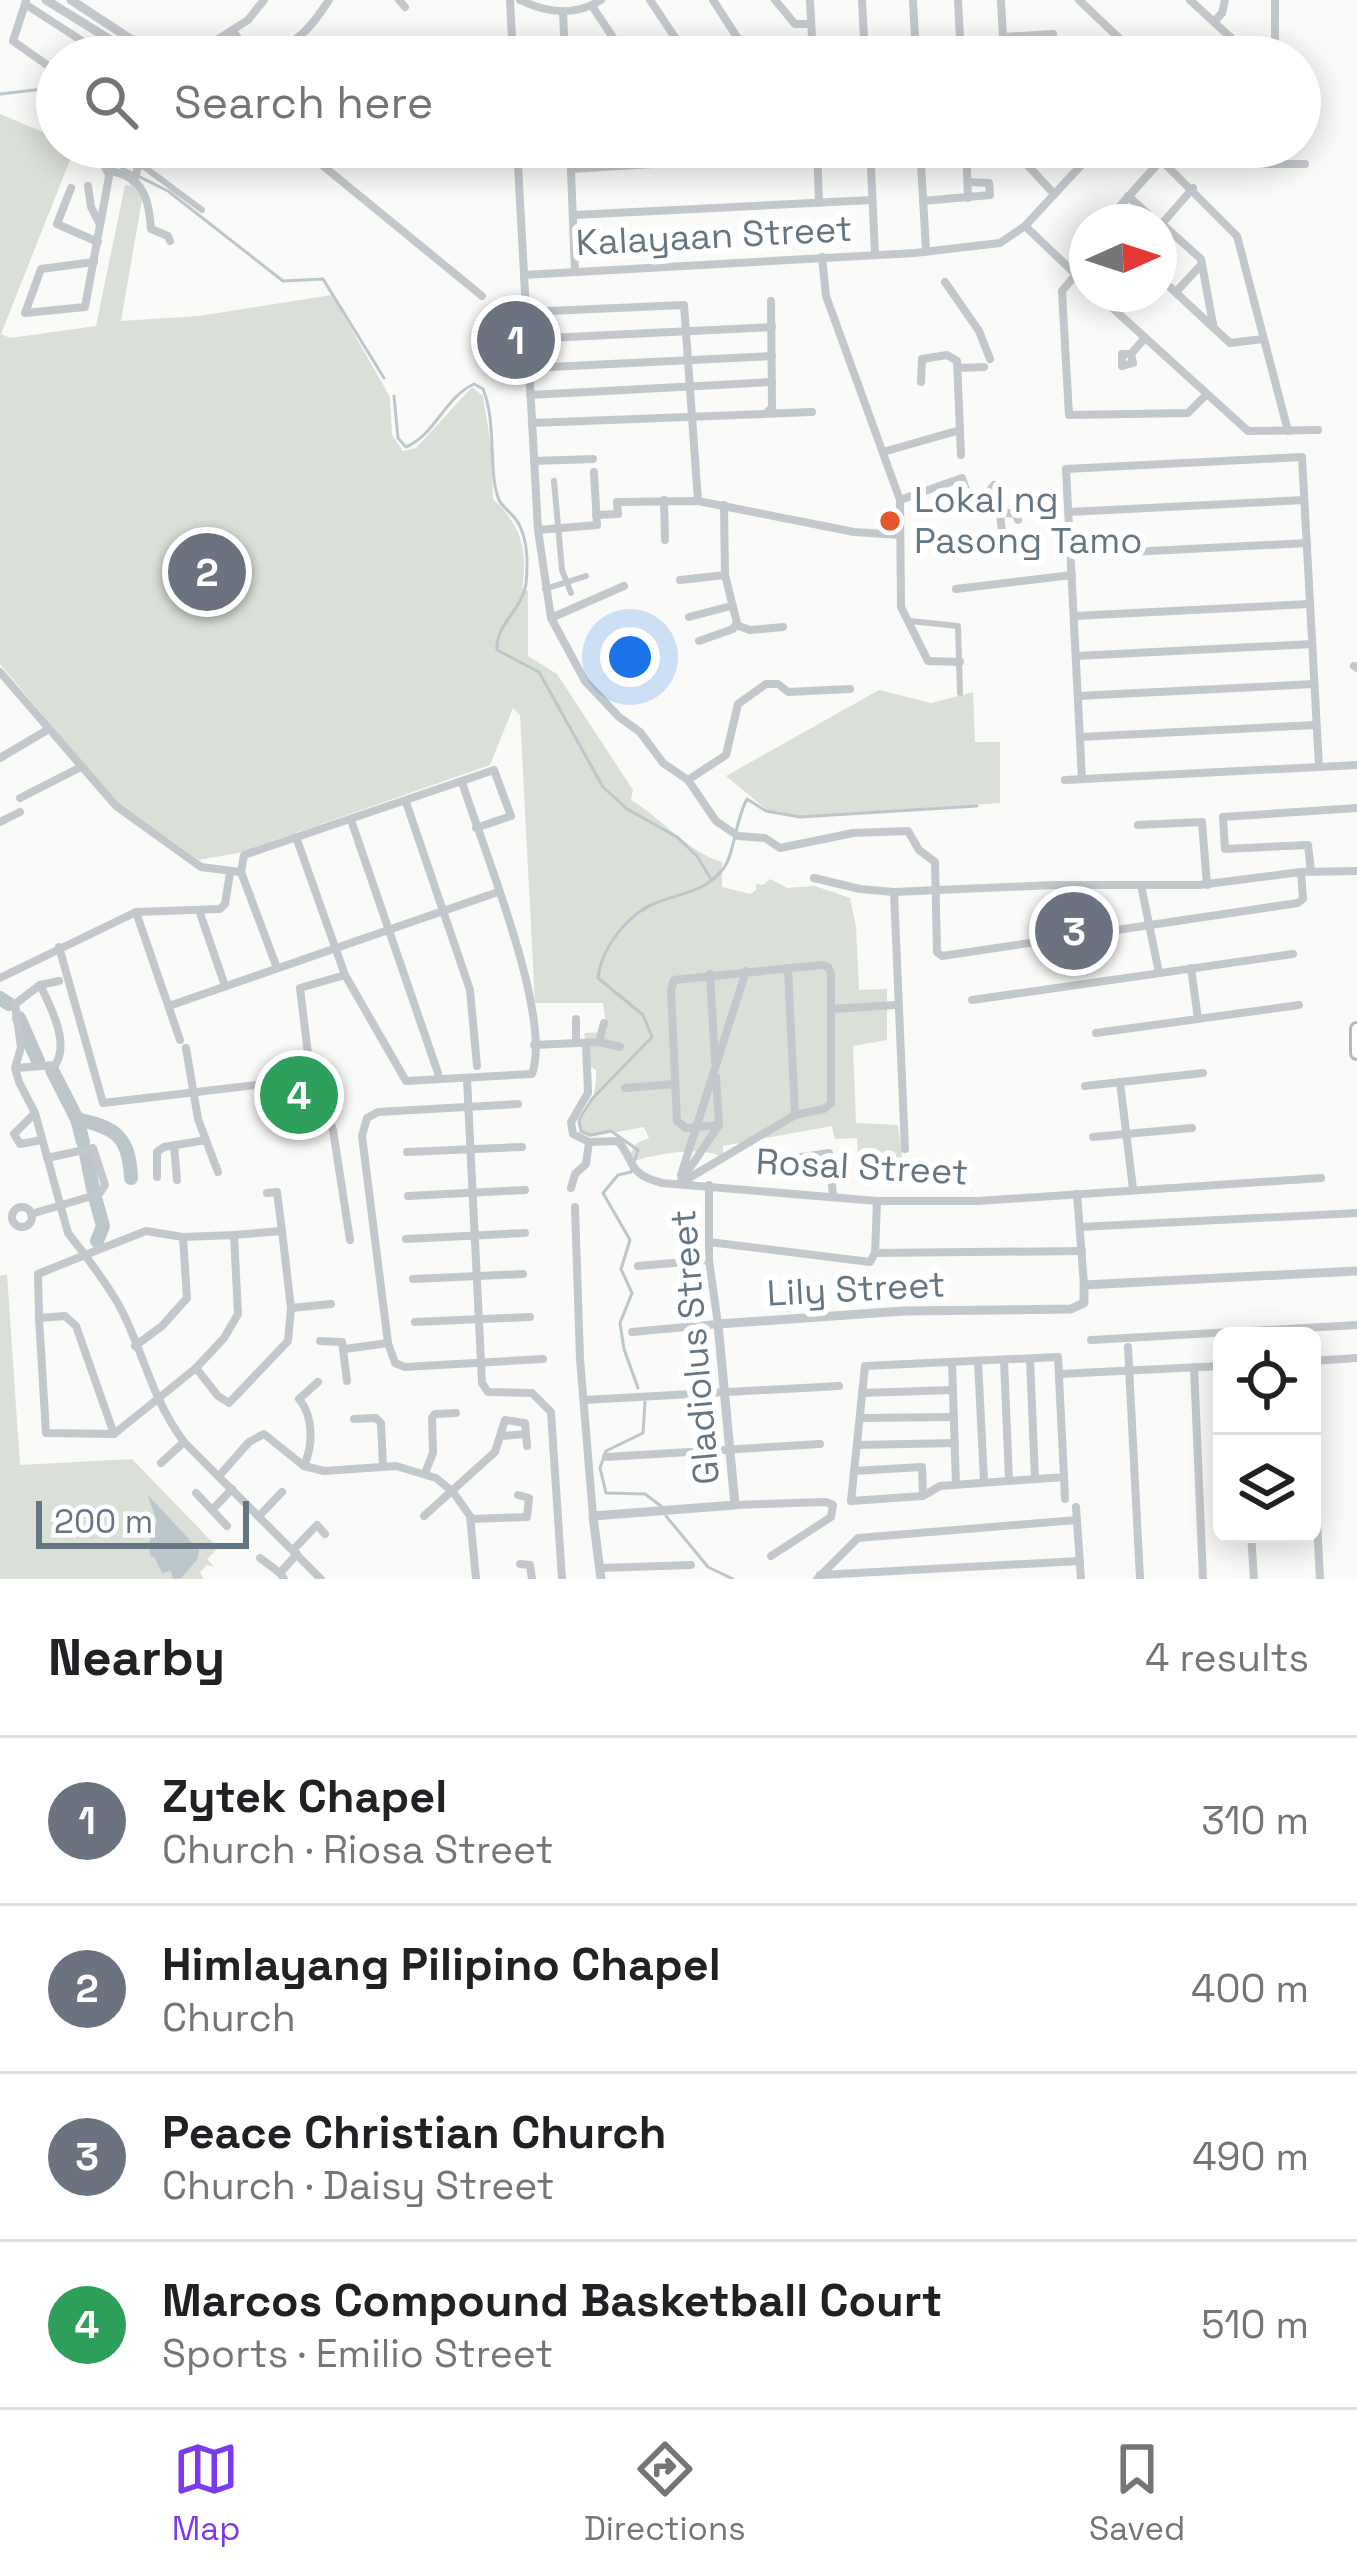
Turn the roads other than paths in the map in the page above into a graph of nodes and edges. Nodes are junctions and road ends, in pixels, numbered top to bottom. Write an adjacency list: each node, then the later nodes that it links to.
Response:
1 (46, 0): 21 (street)
2 (70, 0): 21 (street); 29 (street)
3 (264, 0): 25 (street)
4 (329, 0): 32 (street)
5 (510, 0): 33 (street)
6 (520, 0): 22 (street)
7 (650, 0): 36 (street)
8 (713, 0): 37 (street)
9 (775, 0): 24 (street)
10 (810, 0): 24 (street)
11 (862, 0): 39 (street)
12 (913, 0): 40 (street)
13 (958, 0): 41 (street)
14 (1001, 0): 42 (street)
15 (1079, 0): 44 (street)
16 (1190, 0): 23 (street)
17 (1226, 0): 23 (street)
18 (1275, 0): 46 (street)
19 (26, 2): 27 (street); 47 (street)
20 (596, 3): 22 (street); 35 (street)
21 (61, 10): 28 (street)
22 (563, 12): 34 (street)
23 (1214, 22): 45 (street)
24 (811, 24): 38 (street)
25 (233, 31): 30 (street); 31 (street)
26 (1053, 34): 43 (street)
27 (76, 36)
28 (104, 36)
29 (126, 36)
30 (226, 36)
31 (237, 36)
32 (300, 36)
33 (512, 36)
34 (564, 36)
35 (614, 36)
36 (674, 36)
37 (737, 36)
38 (812, 36)
39 (864, 36)
40 (915, 36)
41 (960, 36)
42 (1003, 36)
43 (1028, 36)
44 (1117, 36)
45 (1229, 36)
46 (1275, 36)
47 (36, 58)
48 (106, 168): 62 (street)
49 (137, 168): 63 (street)
50 (327, 168): 96 (street)
51 (518, 168): 91 (street)
52 (584, 168): 61 (street)
53 (818, 168): 73 (street)
54 (870, 168): 71 (street)
55 (921, 168): 72 (street)
56 (967, 168): 64 (street)
57 (1030, 168): 68 (street)
58 (1079, 168): 68 (street)
59 (1154, 168): 69 (street)
60 (1170, 168): 67 (street)
61 (571, 169): 78 (street)
62 (108, 173): 63 (street); 79 (street)
63 (136, 173): 77 (street); 82 (street)
64 (968, 182): 70 (street); 70 (street)
65 (88, 186): 79 (street)
66 (71, 188): 83 (street)
67 (1193, 188): 76 (street); 105 (street)
68 (1054, 194): 80 (street)
69 (1128, 196): 74 (street); 75 (street)
70 (968, 198): 72 (street)
71 (872, 200): 73 (street); 85 (street)
72 (923, 201): 84 (street)
73 (819, 203): 78 (street)
74 (1121, 204)
75 (1137, 204)
76 (1177, 205)
77 (202, 210)
78 (574, 215): 90 (street)
79 (99, 224): 83 (street)
80 (1025, 226): 84 (street, Kalayaan Street); 89 (street)
81 (1177, 238): 88 (street)
82 (170, 241)
83 (98, 242): 87 (street)
84 (924, 250): 85 (street, Kalayaan Street)
85 (875, 254): 86 (street, Kalayaan Street)
86 (822, 257): 90 (street, Kalayaan Street); 123 (street)
87 (94, 262): 87 (street)
88 (1201, 266): 94 (street); 101 (street)
89 (1069, 267)
90 (575, 272): 91 (street, Kalayaan Street)
91 (524, 274): 98 (street)
92 (1069, 282): 115 (street)
93 (945, 283): 110 (street)
94 (1177, 291)
95 (1177, 293): 101 (street)
96 (482, 296)
97 (771, 301): 100 (street)
98 (526, 312): 102 (street); 104 (street)
99 (1117, 312): 103 (street)
100 (772, 326): 102 (street); 107 (street)
101 (1214, 328): 105 (street)
102 (686, 331): 104 (street); 108 (street)
103 (1145, 338): 106 (street); 115 (street)
104 (527, 339): 109 (street)
105 (1263, 339): 122 (street)
106 (1131, 354)
107 (772, 356): 108 (street); 111 (street)
108 (688, 360): 109 (street); 113 (street)
109 (529, 368): 114 (street)
110 (958, 368): 112 (street); 120 (street)
111 (772, 382): 113 (street); 116 (street)
112 (921, 382)
113 (689, 386): 114 (street); 118 (street)
114 (530, 394): 119 (street)
115 (1206, 395): 122 (street)
116 (768, 411): 117 (street); 118 (street)
117 (812, 412)
118 (691, 415): 119 (street); 133 (street)
119 (532, 423): 126 (street)
120 (960, 430): 123 (street); 124 (street)
121 (1318, 430): 122 (street)
122 (1288, 431)
123 (883, 452): 131 (street)
124 (961, 455)
125 (592, 459): 126 (street)
126 (534, 461): 141 (street)
127 (594, 472): 138 (street)
128 (554, 481): 140 (street)
129 (994, 485): 134 (street)
130 (664, 500): 133 (street); 138 (street); 143 (street)
131 (900, 500): 134 (street); 142 (street)
132 (1304, 500): 137 (street); 137 (street); 144 (street)
133 (698, 501): 135 (street)
134 (979, 502): 136 (street)
135 (724, 505): 142 (street); 147 (street)
136 (1000, 512): 139 (street); 145 (street)
137 (1069, 512): 146 (street)
138 (596, 520): 140 (street)
139 (1018, 520)
140 (558, 528): 141 (street); 151 (street)
141 (538, 530): 153 (street)
142 (899, 535): 161 (street)
143 (665, 540)
144 (1306, 543): 146 (street); 156 (street)
145 (1003, 545)
146 (1071, 555): 148 (street)
147 (724, 575): 150 (street); 157 (street)
148 (1072, 575): 154 (street); 158 (street)
149 (586, 576): 151 (street)
150 (680, 580)
151 (567, 584): 153 (street); 155 (street)
152 (624, 586): 160 (street)
153 (545, 589): 160 (street)
154 (956, 589)
155 (571, 593)
156 (1310, 604): 158 (street); 165 (street)
157 (730, 606): 159 (street); 162 (street)
158 (1074, 616): 166 (street)
159 (689, 617)
160 (551, 618): 181 (street)
161 (906, 621): 167 (street); 167 (street)
162 (736, 625): 163 (street); 164 (street)
163 (783, 627)
164 (699, 641)
165 (1312, 644): 166 (street); 169 (street)
166 (1076, 656): 172 (street)
167 (960, 662): 171 (street)
168 (0, 672): 174 (street)
169 (1314, 684): 172 (street); 173 (street)
170 (850, 689): 181 (street)
171 (960, 693)
172 (1078, 696): 175 (street)
173 (1316, 725): 175 (street); 178 (street)
174 (49, 728): 176 (street); 179 (street)
175 (1080, 737): 180 (street)
176 (0, 758)
177 (1357, 765): 178 (street)
178 (1319, 767): 180 (street)
179 (79, 768): 184 (street); 195 (street)
180 (1082, 779): 182 (street)
181 (688, 780): 199 (street)
182 (1065, 780)
183 (461, 782): 185 (street); 191 (street); 191 (street)
184 (20, 797)
185 (406, 802): 188 (street); 203 (street)
186 (1357, 808): 194 (street)
187 (20, 812): 189 (street)
188 (351, 820): 192 (street); 206 (street)
189 (0, 822)
190 (1138, 825): 198 (street)
191 (476, 828): 200 (street)
192 (296, 837): 195 (street); 208 (street)
193 (1357, 871): 194 (street)
194 (1306, 872): 198 (street); 205 (street)
195 (235, 873): 202 (street); 210 (street)
196 (814, 878): 201 (street)
197 (1141, 885): 198 (street); 199 (street); 205 (street)
198 (1207, 885)
199 (936, 889): 201 (street); 205 (street)
200 (498, 892): 203 (street); 232 (street)
201 (894, 892): 223 (street)
202 (200, 910): 204 (street); 220 (street)
203 (443, 911): 206 (street); 236 (street)
204 (136, 912): 207 (street); 224 (street)
205 (1149, 924): 214 (street)
206 (389, 930): 208 (street); 238 (street)
207 (58, 947): 217 (street); 246 (street)
208 (335, 948): 210 (street); 216 (street)
209 (1293, 954): 212 (street)
210 (277, 968): 220 (street)
211 (788, 968): 213 (street); 225 (street); 250 (street)
212 (1191, 968): 214 (street); 227 (street)
213 (746, 971): 215 (street); 269 (street)
214 (1159, 973): 221 (street)
215 (710, 974): 242 (street); 251 (street)
216 (345, 975): 240 (street); 243 (street)
217 (0, 978)
218 (59, 981): 219 (street)
219 (40, 986): 237 (street); 237 (street)
220 (225, 986): 224 (street)
221 (972, 1000)
222 (1299, 1004): 227 (street)
223 (896, 1005): 225 (street); 260 (street)
224 (169, 1006): 246 (street)
225 (832, 1009): 250 (street)
226 (576, 1019): 233 (street)
227 (1198, 1019): 230 (street)
228 (604, 1023): 231 (street)
229 (1357, 1030): 235 (main road)
230 (1096, 1034)
231 (599, 1042): 233 (street); 234 (street)
232 (534, 1043): 233 (street); 240 (street)
233 (581, 1043): 257 (street)
234 (620, 1047)
235 (1357, 1053)
236 (477, 1066)
237 (15, 1068): 249 (street)
238 (438, 1073)
239 (1203, 1073): 241 (street)
240 (467, 1079): 248 (street)
241 (1120, 1082): 244 (street); 253 (street)
242 (674, 1084): 245 (street); 251 (street)
243 (313, 1085): 246 (street); 291 (street)
244 (1085, 1086)
245 (625, 1088)
246 (194, 1093): 256 (street)
247 (518, 1104): 248 (street)
248 (468, 1105): 261 (street); 314 (street)
249 (35, 1113): 255 (street); 255 (street)
250 (795, 1115): 269 (street)
251 (719, 1125): 269 (street)
252 (1192, 1129): 253 (street)
253 (1126, 1133): 254 (street); 272 (street)
254 (1094, 1137)
255 (41, 1140): 263 (street)
256 (206, 1141): 258 (street); 265 (street)
257 (589, 1142): 269 (street, Rosal Street); 271 (street)
258 (174, 1145): 266 (street); 268 (street)
259 (522, 1147): 261 (street)
260 (905, 1148)
261 (470, 1149): 262 (street); 274 (street)
262 (406, 1152)
263 (47, 1158): 280 (street); 280 (street)
264 (775, 1161): 278 (street)
265 (218, 1172)
266 (157, 1177)
267 (1321, 1178): 272 (street, Rosal Street)
268 (176, 1180)
269 (679, 1184): 270 (street, Rosal Street)
270 (709, 1185): 278 (street, Rosal Street); 292 (street, Gladiolus Street)
271 (572, 1188)
272 (1132, 1189): 276 (street, Rosal Street)
273 (525, 1190): 274 (street)
274 (472, 1192): 277 (street); 288 (street)
275 (267, 1193): 285 (street)
276 (1077, 1193): 279 (street, Rosal Street); 284 (street)
277 (408, 1196)
278 (833, 1196): 279 (street, Rosal Street)
279 (877, 1201): 295 (street)
280 (58, 1205): 282 (street); 294 (street)
281 (575, 1207): 338 (street)
282 (31, 1214)
283 (1357, 1214): 284 (street)
284 (1080, 1227): 293 (street)
285 (282, 1231): 287 (street); 304 (street)
286 (525, 1234): 288 (street)
287 (234, 1235): 289 (street); 328 (street)
288 (475, 1235): 290 (street); 300 (street)
289 (183, 1237): 294 (street); 315 (street)
290 (406, 1239)
291 (350, 1240)
292 (709, 1242): 295 (street); 296 (street, Gladiolus Street)
293 (1082, 1251): 295 (street); 302 (street)
294 (85, 1255): 306 (street); 315 (street)
295 (873, 1257)
296 (709, 1260): 297 (street); 309 (street, Gladiolus Street)
297 (638, 1266)
298 (1357, 1271): 302 (street)
299 (523, 1274): 300 (street)
300 (476, 1276): 301 (street); 307 (street)
301 (413, 1279)
302 (1084, 1285): 309 (street, Lily Street)
303 (331, 1304): 304 (street)
304 (291, 1308): 328 (street)
305 (530, 1317): 307 (street)
306 (39, 1318): 343 (street); 343 (street)
307 (478, 1319): 308 (street); 325 (street)
308 (415, 1322)
309 (718, 1324): 311 (street, Lily Street); 335 (street, Gladiolus Street)
310 (1357, 1325): 312 (street)
311 (632, 1332)
312 (1091, 1340)
313 (320, 1341): 317 (street)
314 (388, 1343): 317 (street); 325 (street)
315 (135, 1346): 337 (street)
316 (1128, 1346): 329 (street)
317 (345, 1349): 331 (street)
318 (1357, 1358): 322 (street)
319 (543, 1359): 325 (street)
320 (1030, 1359): 321 (street); 330 (street); 361 (street)
321 (1004, 1360): 323 (street); 362 (street)
322 (1321, 1360)
323 (978, 1361): 324 (street); 363 (street)
324 (952, 1362): 334 (street); 336 (street)
325 (480, 1363): 395 (street)
326 (1213, 1366): 327 (street)
327 (1193, 1367): 329 (street); 398 (street)
328 (196, 1368): 337 (street)
329 (1129, 1370): 330 (street); 397 (street)
330 (1059, 1374): 360 (street)
331 (347, 1381)
332 (318, 1382): 355 (street)
333 (839, 1386): 335 (street)
334 (953, 1390): 336 (street); 340 (street)
335 (724, 1393): 338 (street); 352 (street, Gladiolus Street)
336 (862, 1393): 341 (street)
337 (157, 1400): 343 (street); 347 (street)
338 (584, 1400): 377 (street)
339 (456, 1413): 358 (street)
340 (954, 1417): 341 (street); 348 (street)
341 (860, 1418): 350 (street)
342 (354, 1419): 356 (street)
343 (114, 1434)
344 (526, 1434): 346 (street); 346 (street); 351 (street)
345 (1312, 1435): 400 (street)
346 (501, 1436): 367 (street)
347 (184, 1442): 354 (street); 359 (street)
348 (955, 1443): 350 (street); 364 (street)
349 (820, 1444): 352 (street)
350 (857, 1445): 357 (street)
351 (527, 1446)
352 (730, 1450): 353 (street); 372 (street, Gladiolus Street)
353 (606, 1457)
354 (161, 1463)
355 (304, 1466): 356 (street); 359 (street)
356 (383, 1467): 358 (street)
357 (854, 1471): 370 (street); 370 (street)
358 (425, 1473): 367 (street)
359 (219, 1476): 365 (street)
360 (1064, 1477): 361 (street); 371 (street)
361 (1035, 1478): 362 (street)
362 (1009, 1480): 363 (street)
363 (984, 1481): 364 (street)
364 (956, 1484): 370 (street)
365 (232, 1489): 374 (street); 375 (street)
366 (282, 1492): 375 (street)
367 (452, 1492): 376 (street); 378 (street)
368 (196, 1493): 374 (street)
369 (518, 1495): 378 (street)
370 (923, 1496)
371 (1065, 1499)
372 (734, 1504): 377 (street); 384 (street)
373 (1076, 1507): 379 (street)
374 (212, 1510): 380 (street)
375 (259, 1516): 383 (street)
376 (424, 1516)
377 (593, 1516): 389 (street)
378 (471, 1520): 393 (street)
379 (1077, 1520): 386 (street); 391 (street)
380 (227, 1526)
381 (325, 1534): 383 (street)
382 (1251, 1543): 399 (street)
383 (295, 1552): 390 (street); 392 (street)
384 (771, 1556)
385 (260, 1558): 390 (street)
386 (1080, 1561): 391 (street); 396 (street)
387 (520, 1564): 394 (street)
388 (691, 1565): 389 (street)
389 (601, 1574)
390 (282, 1576)
391 (818, 1577)
392 (322, 1579)
393 (476, 1579)
394 (532, 1579)
395 (562, 1579)
396 (1081, 1579)
397 (1140, 1579)
398 (1203, 1579)
399 (1253, 1579)
400 (1320, 1579)

